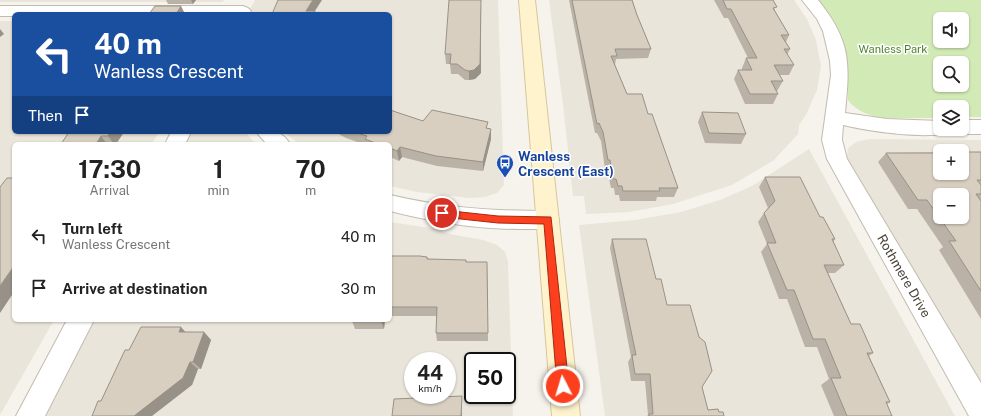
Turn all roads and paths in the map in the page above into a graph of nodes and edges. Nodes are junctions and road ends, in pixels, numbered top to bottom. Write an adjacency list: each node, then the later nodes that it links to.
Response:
1 (527, 0): 12 (main road)
2 (810, 0): 8 (street)
3 (245, 8): 4 (street)
4 (0, 12)
5 (981, 127): 7 (street)
6 (933, 128): 8 (street)
7 (969, 128)
8 (834, 129): 14 (street, Rothmere Drive)
9 (268, 134): 10 (street)
10 (278, 142)
11 (392, 203): 12 (street)
12 (548, 220): 16 (main road)
13 (80, 322): 15 (street)
14 (981, 410)
15 (30, 416)
16 (566, 416)

